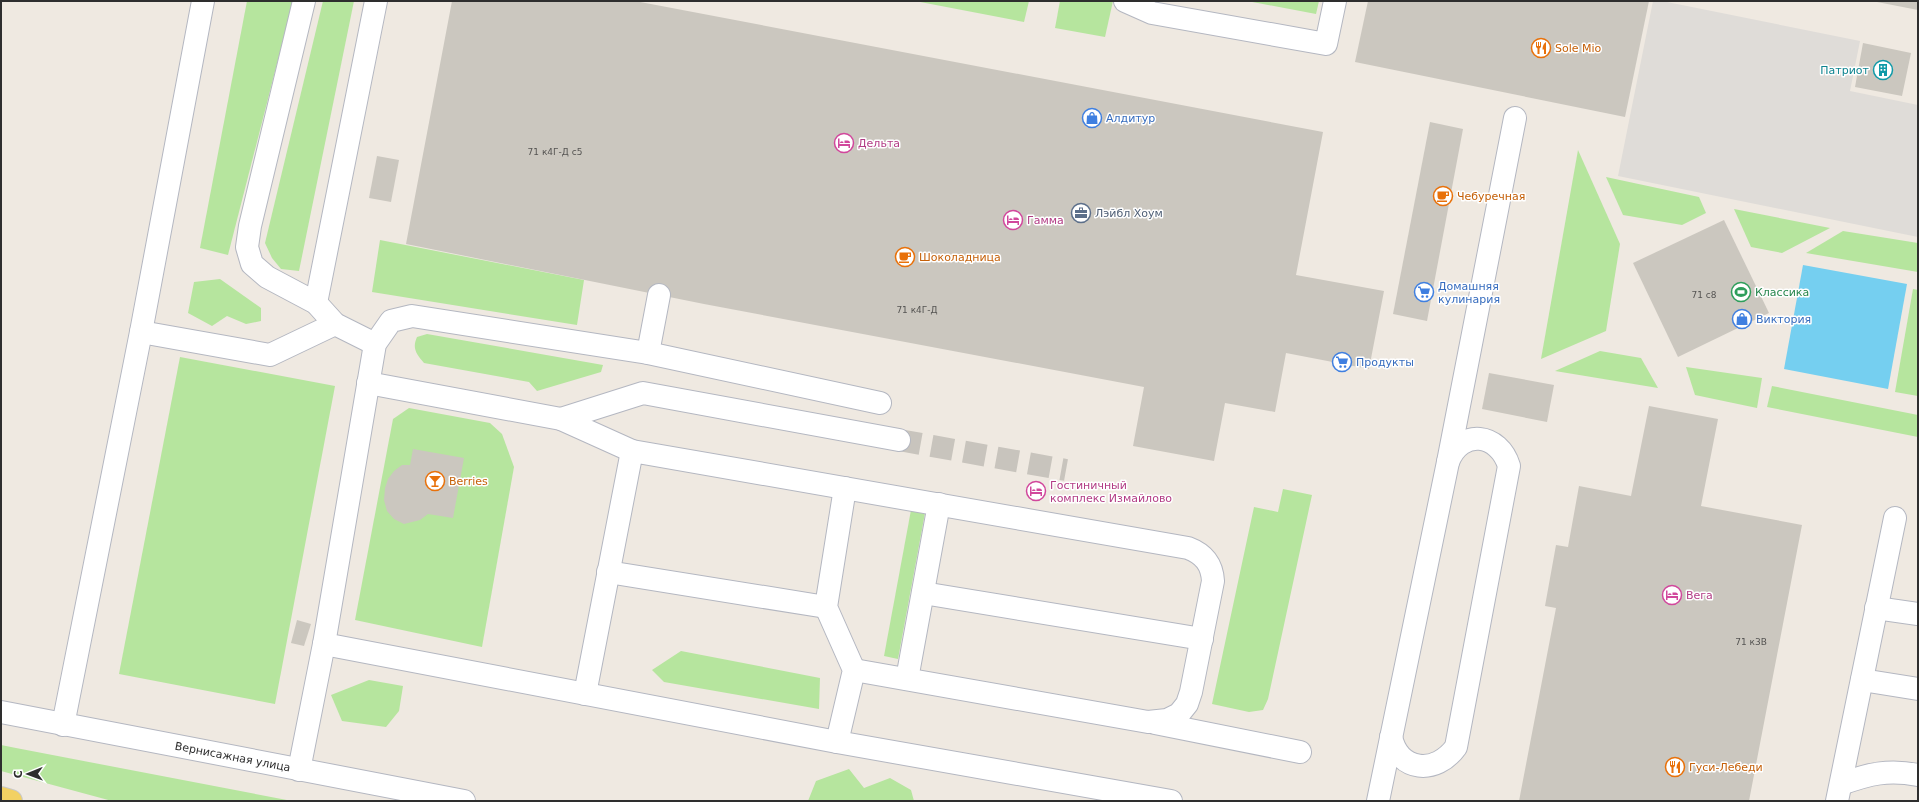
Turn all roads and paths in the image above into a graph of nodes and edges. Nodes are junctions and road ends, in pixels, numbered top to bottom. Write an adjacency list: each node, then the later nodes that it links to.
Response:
1 (204, 1): 10 (street)
2 (304, 1): 8 (street)
3 (376, 1): 8 (street)
4 (1125, 1): 5 (street)
5 (1335, 1)
6 (1515, 118): 18 (street)
7 (659, 295): 12 (street)
8 (316, 303): 9 (street)
9 (335, 324): 10 (street); 11 (street)
10 (141, 332): 36 (street)
11 (374, 344): 12 (street); 13 (street)
12 (648, 353): 14 (street)
13 (368, 383): 15 (street); 28 (street)
14 (880, 403)
15 (561, 419): 16 (street); 17 (street)
16 (899, 440)
17 (632, 451): 19 (street); 22 (street)
18 (1448, 462): 37 (street); 37 (street)
19 (845, 488): 20 (street); 24 (street)
20 (940, 504): 23 (street); 27 (street)
21 (1895, 518): 25 (street)
22 (608, 572): 24 (street); 33 (street)
23 (923, 594): 27 (street); 30 (street)
24 (826, 607): 29 (street)
25 (1876, 608): 26 (street); 31 (street)
26 (1918, 614)
27 (1202, 639): 35 (street)
28 (324, 644): 33 (street); 40 (street)
29 (854, 670): 30 (street); 38 (street)
30 (907, 679): 35 (street)
31 (1862, 680): 32 (street); 42 (street)
32 (1918, 689)
33 (585, 694): 38 (street)
34 (1, 712): 36 (street, Вернисажная улица)
35 (1148, 722): 39 (street)
36 (63, 725): 40 (street, Вернисажная улица)
37 (1392, 737): 47 (street)
38 (837, 742): 46 (street)
39 (1300, 752)
40 (299, 770): 45 (street, Вернисажная улица)
41 (1918, 775): 42 (street)
42 (1839, 792)
43 (1, 798): 44 (main road)
44 (11, 801)
45 (464, 801)
46 (1171, 801)
47 (1378, 801)

